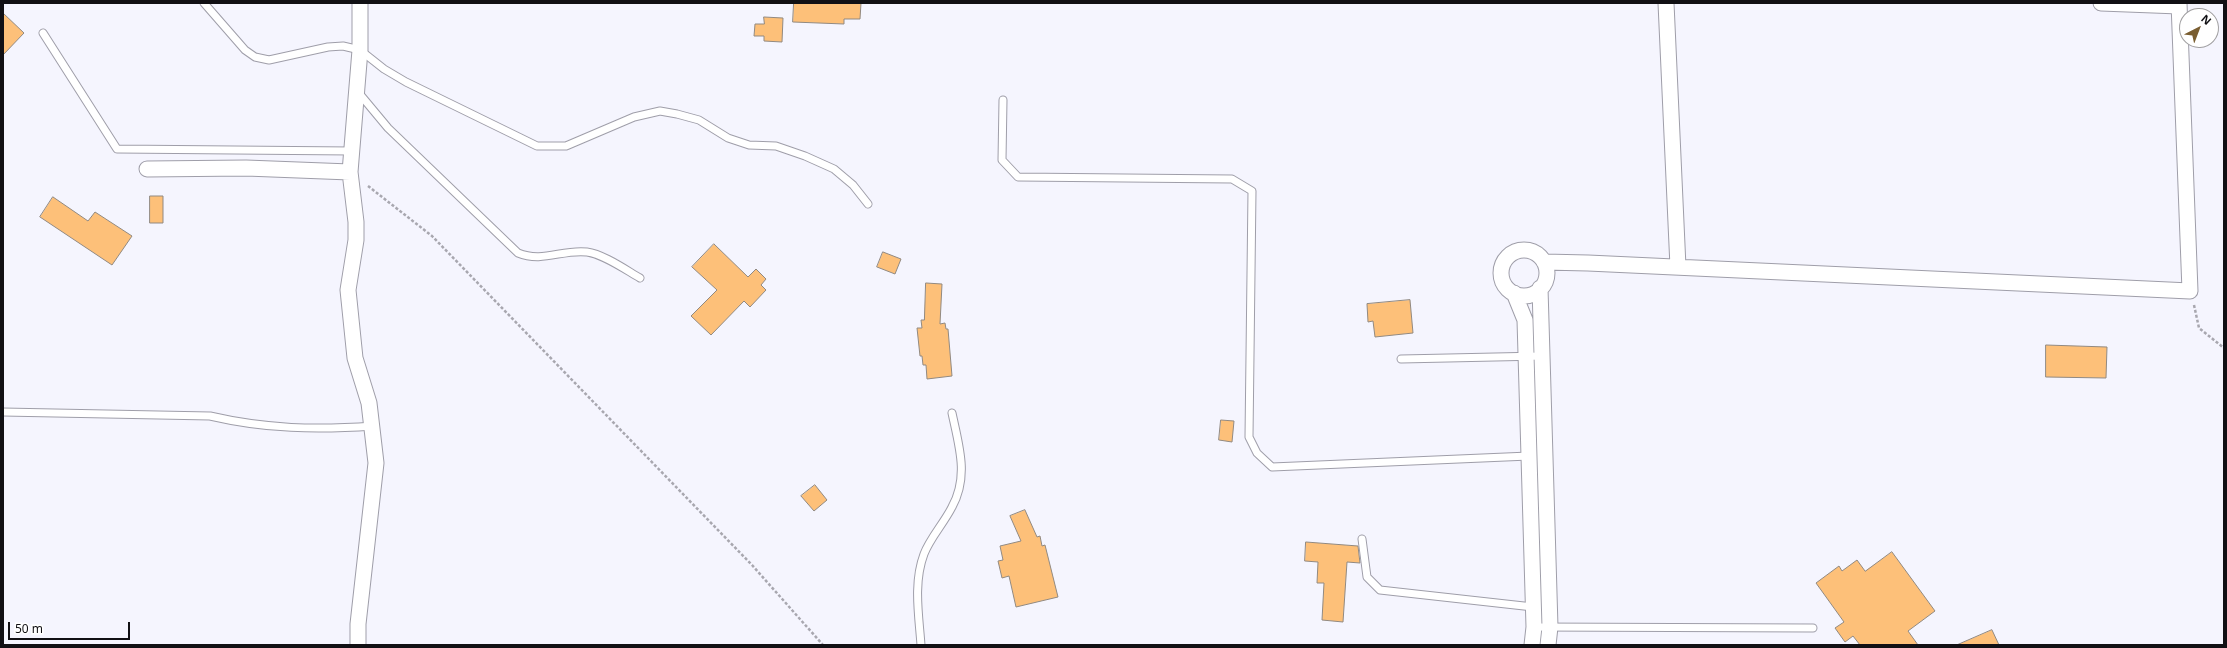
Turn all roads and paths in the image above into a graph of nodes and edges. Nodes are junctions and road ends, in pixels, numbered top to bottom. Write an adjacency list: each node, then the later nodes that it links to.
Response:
1 (204, 3): 7 (lane)
2 (360, 3): 7 (street)
3 (1666, 3): 15 (street)
4 (2101, 3): 5 (street)
5 (2179, 4): 18 (street)
6 (43, 33): 10 (lane)
7 (360, 50): 8 (street); 13 (lane)
8 (357, 92): 10 (street); 16 (lane)
9 (1003, 100): 27 (lane)
10 (352, 151): 12 (street)
11 (147, 168): 12 (street)
12 (350, 172): 26 (street); 34 (path)
13 (868, 204)
14 (1544, 262): 15 (street); 17 (street); 19 (street)
15 (1678, 267): 18 (street)
16 (640, 278)
17 (1540, 288): 19 (street); 21 (street)
18 (2190, 291): 20 (path)
19 (1514, 293): 22 (street)
20 (2224, 348)
21 (1542, 356): 22 (lane); 31 (street)
22 (1526, 357): 23 (lane); 27 (street)
23 (1401, 359)
24 (3, 412): 26 (lane)
25 (952, 413): 35 (lane)
26 (373, 426): 33 (street)
27 (1529, 456): 29 (street)
28 (1362, 539): 29 (lane)
29 (1533, 607): 30 (street)
30 (1534, 626): 31 (lane); 36 (street)
31 (1550, 627): 32 (lane); 37 (street)
32 (1813, 628)
33 (358, 645)
34 (823, 645)
35 (921, 645)
36 (1532, 645)
37 (1548, 645)

